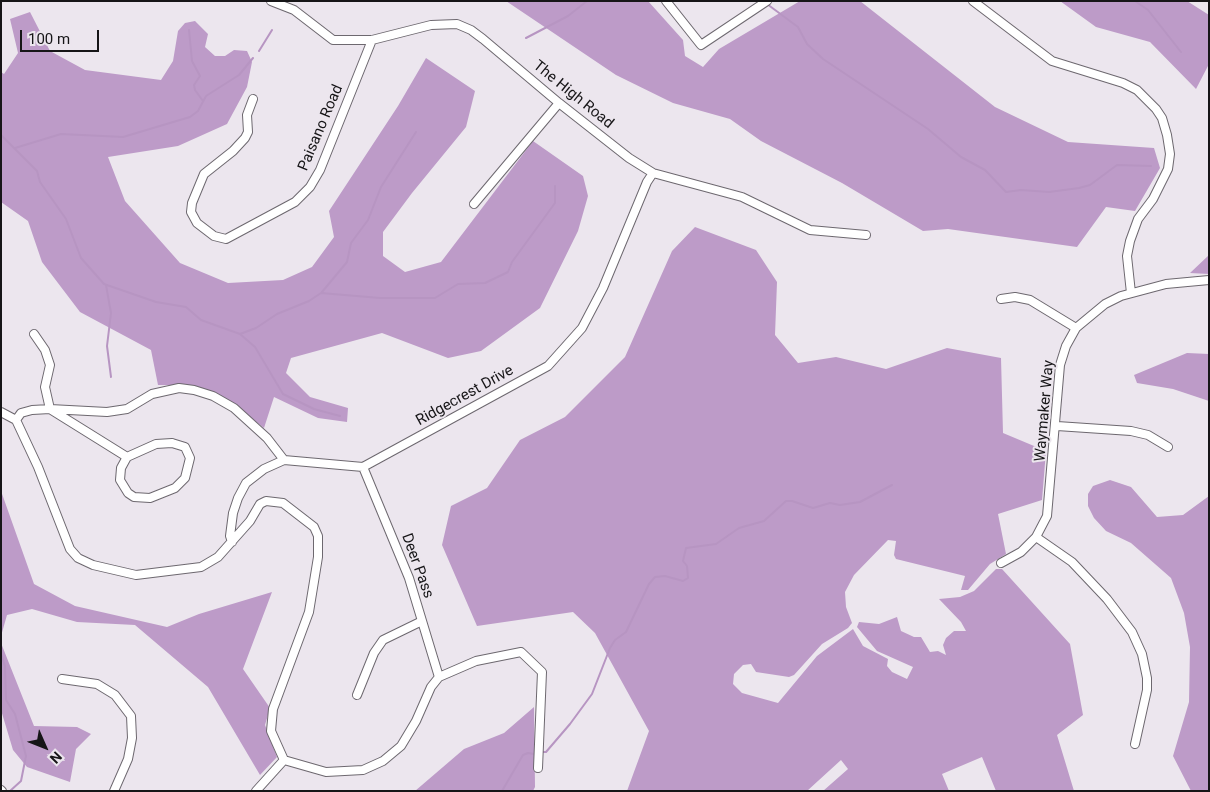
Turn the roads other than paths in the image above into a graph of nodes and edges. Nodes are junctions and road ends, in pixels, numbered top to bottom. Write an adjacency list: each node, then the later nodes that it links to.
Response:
1 (271, 1): 5 (street, The High Road)
2 (666, 1): 3 (street)
3 (767, 1)
4 (973, 1): 12 (street)
5 (372, 40): 6 (street, Paisano Road); 7 (street, The High Road)
6 (252, 99)
7 (559, 103): 8 (street, The High Road); 9 (street)
8 (653, 173): 10 (street, The High Road); 23 (street, Ridgecrest Drive)
9 (474, 204)
10 (866, 235)
11 (1209, 280): 12 (street, Waymaker Way)
12 (1132, 292): 14 (street, Waymaker Way)
13 (1001, 299): 14 (street)
14 (1076, 328): 19 (street, Waymaker Way)
15 (34, 334): 16 (street)
16 (50, 409): 18 (street); 21 (street); 22 (street)
17 (1, 412): 18 (street)
18 (16, 420): 25 (street)
19 (1056, 426): 20 (street); 24 (street, Waymaker Way)
20 (1168, 447)
21 (127, 457): 21 (street)
22 (284, 460): 23 (street); 25 (street)
23 (363, 467): 27 (street, Deer Pass)
24 (1036, 537): 26 (street, Waymaker Way); 31 (street)
25 (232, 542): 32 (street)
26 (1001, 563)
27 (422, 621): 28 (street, Deer Pass); 30 (street)
28 (439, 677): 32 (street); 33 (street)
29 (62, 679): 34 (street)
30 (357, 695)
31 (1135, 744)
32 (284, 760): 35 (street)
33 (538, 768)
34 (114, 791)
35 (256, 791)

